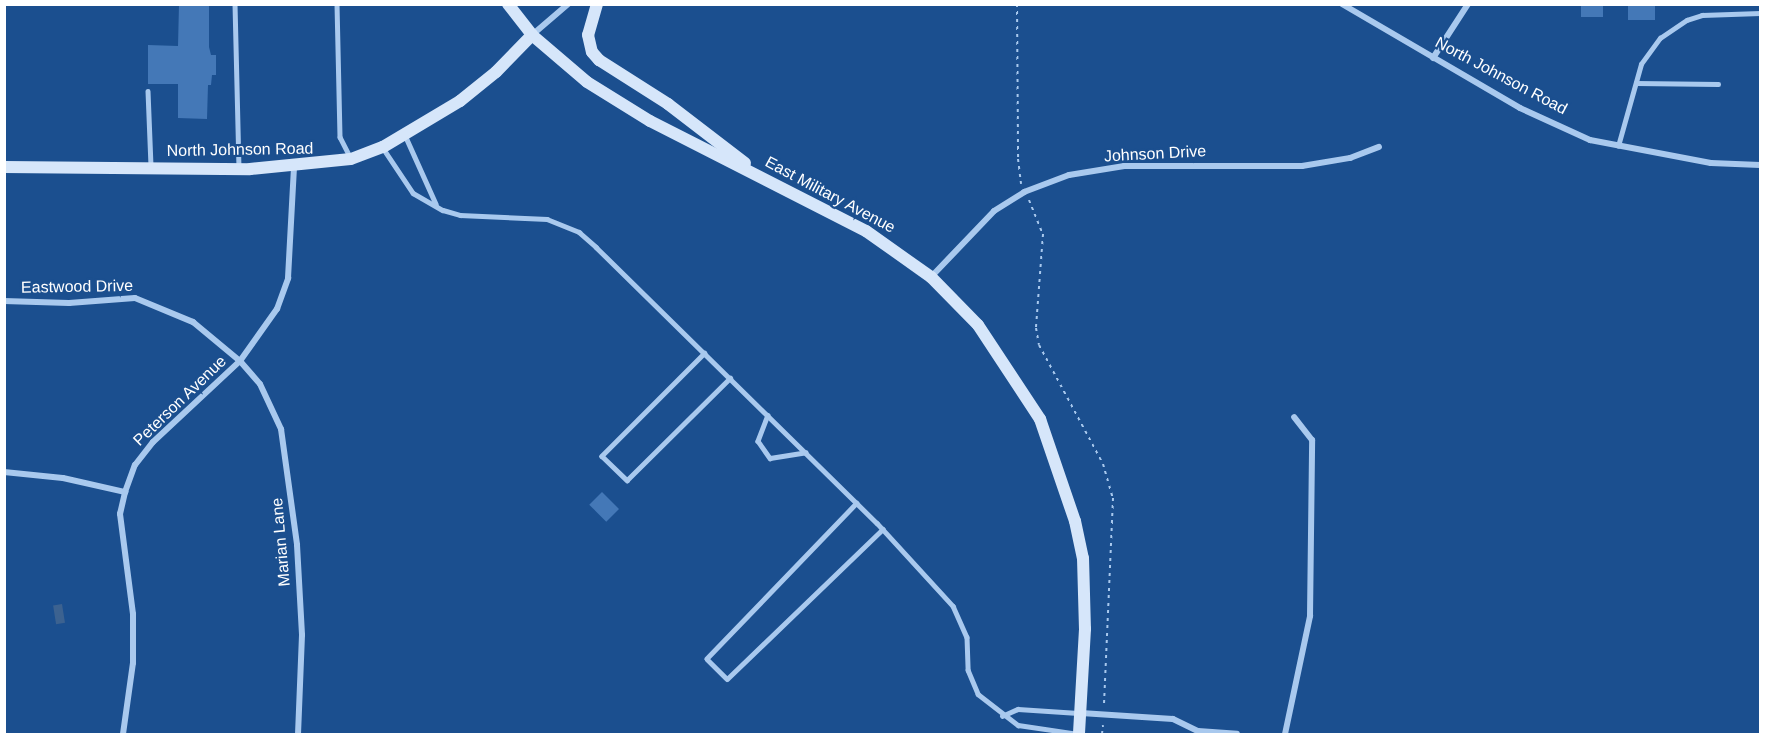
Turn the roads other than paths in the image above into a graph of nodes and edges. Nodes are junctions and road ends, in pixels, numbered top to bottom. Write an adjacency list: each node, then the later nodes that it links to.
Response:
1 (235, 4): 23 (lane)
2 (337, 4): 18 (lane)
3 (508, 4): 9 (main road, East Military Avenue)
4 (568, 4): 9 (street, North Johnson Road)
5 (597, 4): 24 (main road)
6 (1342, 4): 10 (street, North Johnson Road)
7 (1468, 4): 10 (street)
8 (1761, 13): 11 (lane)
9 (532, 34): 14 (main road, North Johnson Road); 24 (main road, East Military Avenue)
10 (1433, 58): 17 (street, North Johnson Road)
11 (1636, 83): 12 (lane); 17 (lane)
12 (1718, 84)
13 (148, 91): 22 (lane)
14 (404, 135): 15 (main road, North Johnson Road); 25 (lane)
15 (383, 147): 18 (main road, North Johnson Road); 25 (lane)
16 (1379, 147): 26 (street, Johnson Drive)
17 (1617, 147): 19 (street, North Johnson Road)
18 (351, 159): 21 (main road, North Johnson Road)
19 (1761, 165)
20 (4, 167): 22 (main road, North Johnson Road)
21 (294, 167): 23 (main road, North Johnson Road); 29 (street, Peterson Avenue)
22 (151, 168): 23 (main road, North Johnson Road)
23 (239, 169)
24 (760, 176): 26 (main road, East Military Avenue)
25 (436, 204): 28 (lane)
26 (931, 277): 38 (main road, East Military Avenue)
27 (4, 301): 29 (street, Eastwood Drive)
28 (705, 353): 30 (lane); 30 (lane)
29 (240, 361): 35 (street, Peterson Avenue); 43 (street, Marian Lane)
30 (730, 378): 31 (lane)
31 (768, 415): 33 (lane); 33 (lane)
32 (1294, 417): 46 (street)
33 (806, 452): 36 (lane)
34 (4, 472): 35 (street)
35 (125, 492): 42 (street, Peterson Avenue)
36 (857, 503): 37 (lane); 37 (lane)
37 (883, 529): 39 (lane)
38 (1081, 713): 39 (lane); 40 (street); 41 (main road, East Military Avenue)
39 (1002, 716): 41 (lane)
40 (1198, 733): 44 (street); 45 (street)
41 (1080, 734)
42 (123, 735)
43 (298, 735)
44 (1187, 735)
45 (1237, 735)
46 (1285, 735)

